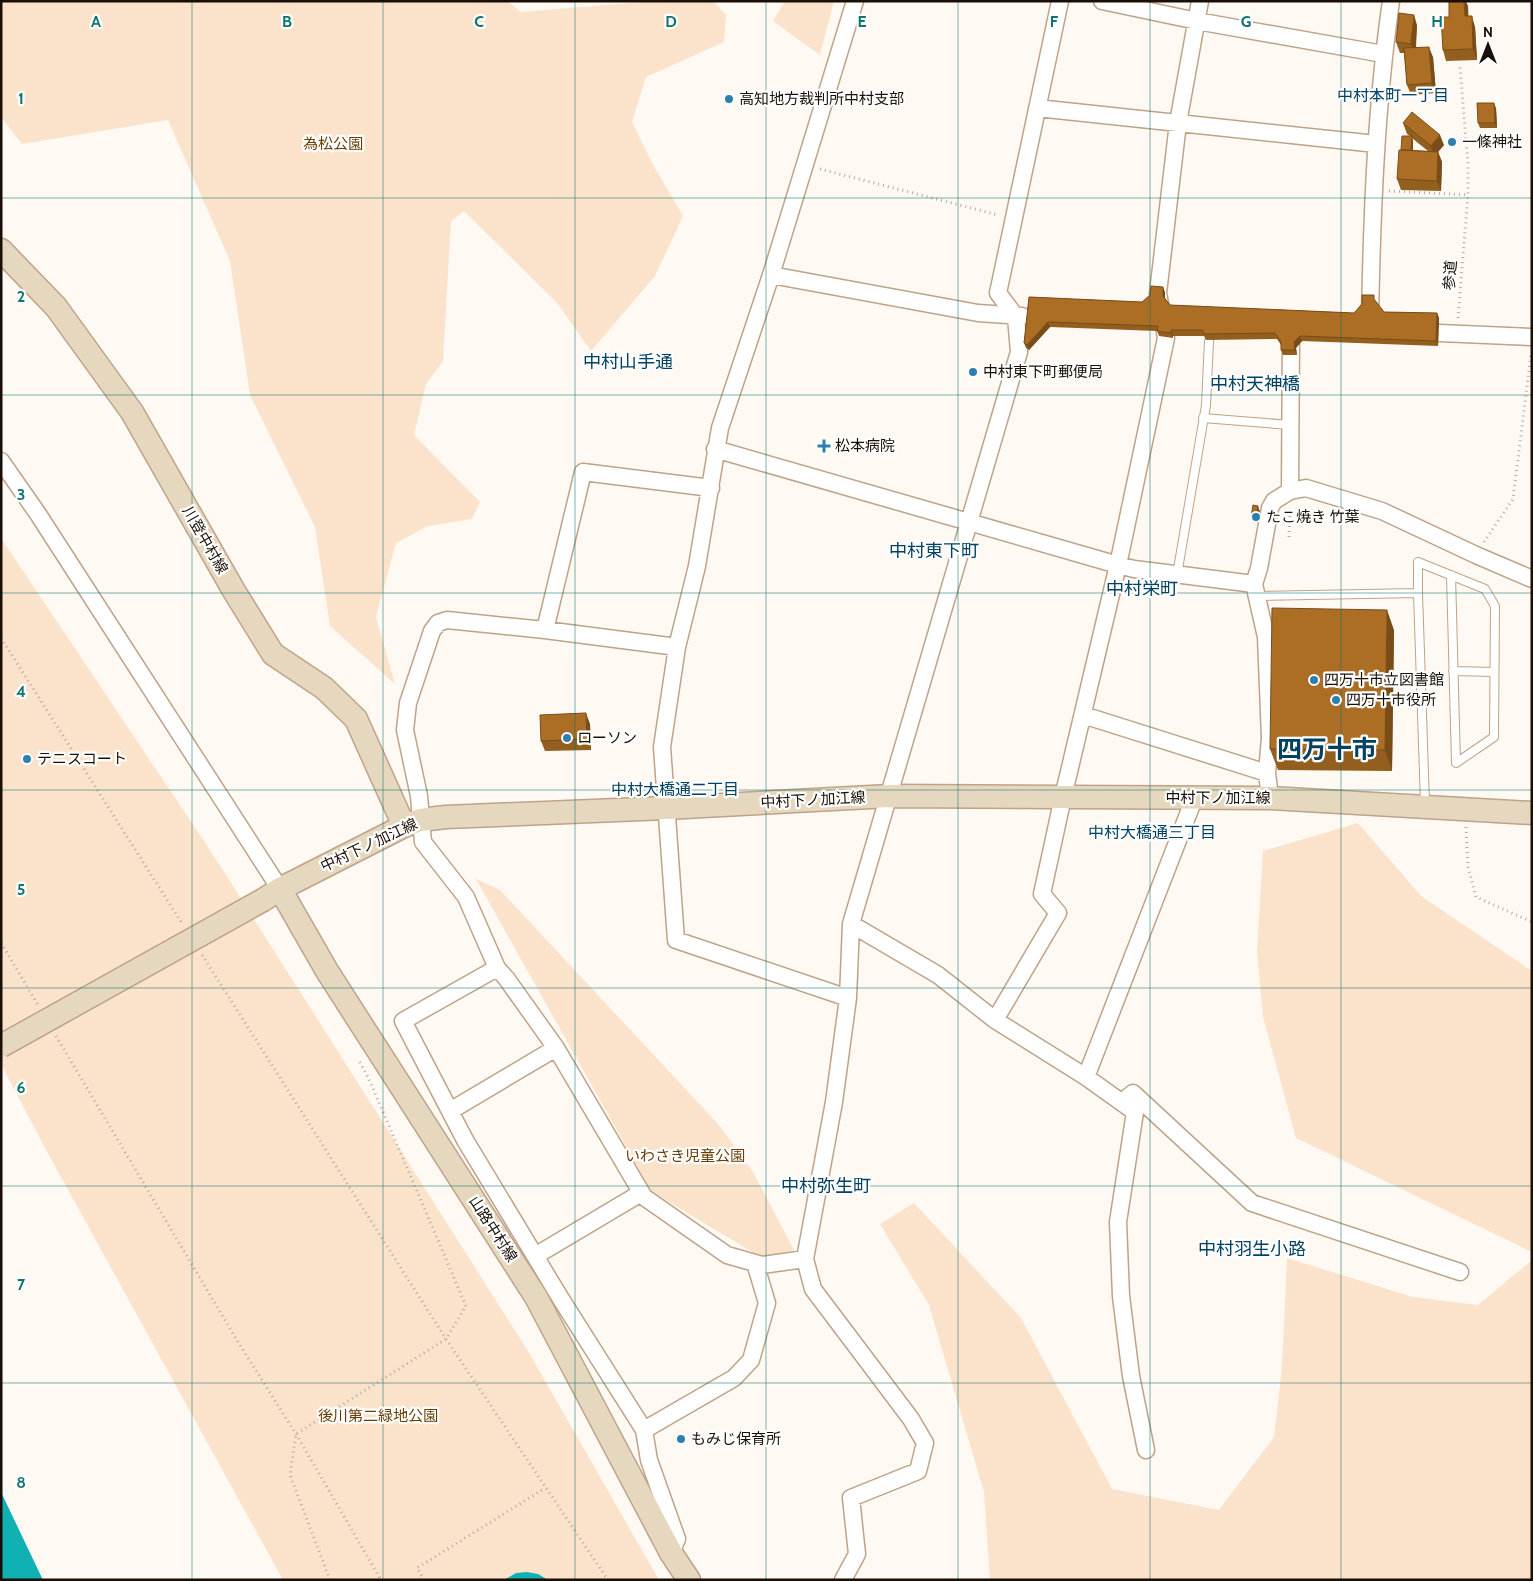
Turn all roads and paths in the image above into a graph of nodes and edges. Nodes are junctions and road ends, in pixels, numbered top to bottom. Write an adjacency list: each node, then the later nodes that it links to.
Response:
1 (855, 1): 12 (street)
2 (1060, 1): 9 (street)
3 (1102, 1): 6 (street)
4 (1200, 1): 6 (street)
5 (1391, 1): 7 (street)
6 (1197, 22): 7 (street); 10 (street)
7 (1383, 54): 11 (street)
8 (1460, 66): 14 (path, 参道)
9 (1038, 108): 10 (street); 15 (street)
10 (1178, 123): 11 (street); 21 (street)
11 (1376, 144): 13 (street)
12 (805, 165): 15 (path); 17 (street)
13 (1373, 190): 14 (path); 25 (street)
14 (1468, 195): 27 (path, 参道)
15 (1014, 219): 19 (street)
16 (1, 250): 61 (main road, 川登中村線)
17 (771, 275): 19 (street); 33 (street)
18 (1039, 316): 19 (street)
19 (1016, 317): 37 (street)
20 (1144, 320): 21 (street)
21 (1163, 321): 22 (street); 40 (street)
22 (1182, 322)
23 (1209, 323): 29 (street)
24 (1273, 326): 32 (street)
25 (1369, 330)
26 (1399, 331): 27 (street)
27 (1457, 333): 28 (street)
28 (1532, 337)
29 (1209, 341): 31 (lane)
30 (1532, 348): 39 (path)
31 (1203, 418): 32 (lane); 41 (lane)
32 (1290, 425): 36 (street)
33 (715, 449): 35 (street); 37 (street)
34 (1, 461): 62 (street)
35 (711, 488): 46 (street); 48 (street)
36 (1290, 490): 38 (path); 39 (street); 44 (street)
37 (970, 523): 40 (street); 53 (street)
38 (1289, 537)
39 (1476, 555): 43 (street)
40 (1118, 565): 41 (street); 51 (street)
41 (1177, 575): 44 (street)
42 (1451, 575): 45 (lane); 49 (lane); 50 (lane)
43 (1532, 579)
44 (1255, 590): 45 (lane); 52 (street)
45 (1418, 592): 57 (lane)
46 (545, 630): 48 (street); 61 (street)
47 (1, 638): 65 (path)
48 (678, 647): 58 (street)
49 (1453, 671): 50 (lane); 50 (lane)
50 (1494, 672)
51 (1084, 715): 52 (street); 54 (street)
52 (1267, 773): 55 (street)
53 (890, 796): 54 (main road, 中村下ノ加江線); 58 (main road, 中村下ノ加江線); 64 (street)
54 (1063, 797): 56 (main road, 中村下ノ加江線); 71 (street)
55 (1270, 798): 56 (main road, 中村下ノ加江線); 57 (main road, 中村下ノ加江線)
56 (1194, 799): 76 (street)
57 (1425, 806): 59 (main road, 中村下ノ加江線)
58 (666, 808): 61 (main road, 中村下ノ加江線); 69 (street)
59 (1465, 809): 60 (main road, 中村下ノ加江線); 63 (path)
60 (1532, 813)
61 (412, 823): 62 (main road, 中村下ノ加江線); 68 (street)
62 (271, 895): 73 (main road, 中村下ノ加江線, bridge); 89 (main road, 山路中村線)
63 (1532, 922)
64 (851, 924): 69 (street); 71 (street)
65 (186, 930)
66 (1, 943): 70 (path)
67 (197, 947): 84 (path)
68 (496, 968): 74 (street); 78 (street)
69 (848, 998): 81 (street)
70 (42, 1011)
71 (995, 1020): 76 (street)
72 (52, 1028): 86 (path)
73 (1, 1046)
74 (556, 1048): 78 (street); 79 (street)
75 (355, 1054): 84 (path)
76 (1086, 1077): 77 (street)
77 (1122, 1102): 83 (street); 87 (street)
78 (450, 1111): 80 (street)
79 (642, 1193): 80 (street); 82 (street)
80 (535, 1256): 85 (street)
81 (805, 1259): 82 (street); 95 (street)
82 (755, 1263): 85 (street)
83 (1460, 1272)
84 (446, 1339): 86 (path); 93 (path)
85 (644, 1430): 89 (street)
86 (296, 1434): 90 (path); 91 (path)
87 (1146, 1450)
88 (542, 1490): 92 (path)
89 (671, 1553): 94 (main road, 山路中村線)
90 (330, 1580)
91 (381, 1580)
92 (424, 1580)
93 (608, 1580)
94 (689, 1580)
95 (843, 1580)

